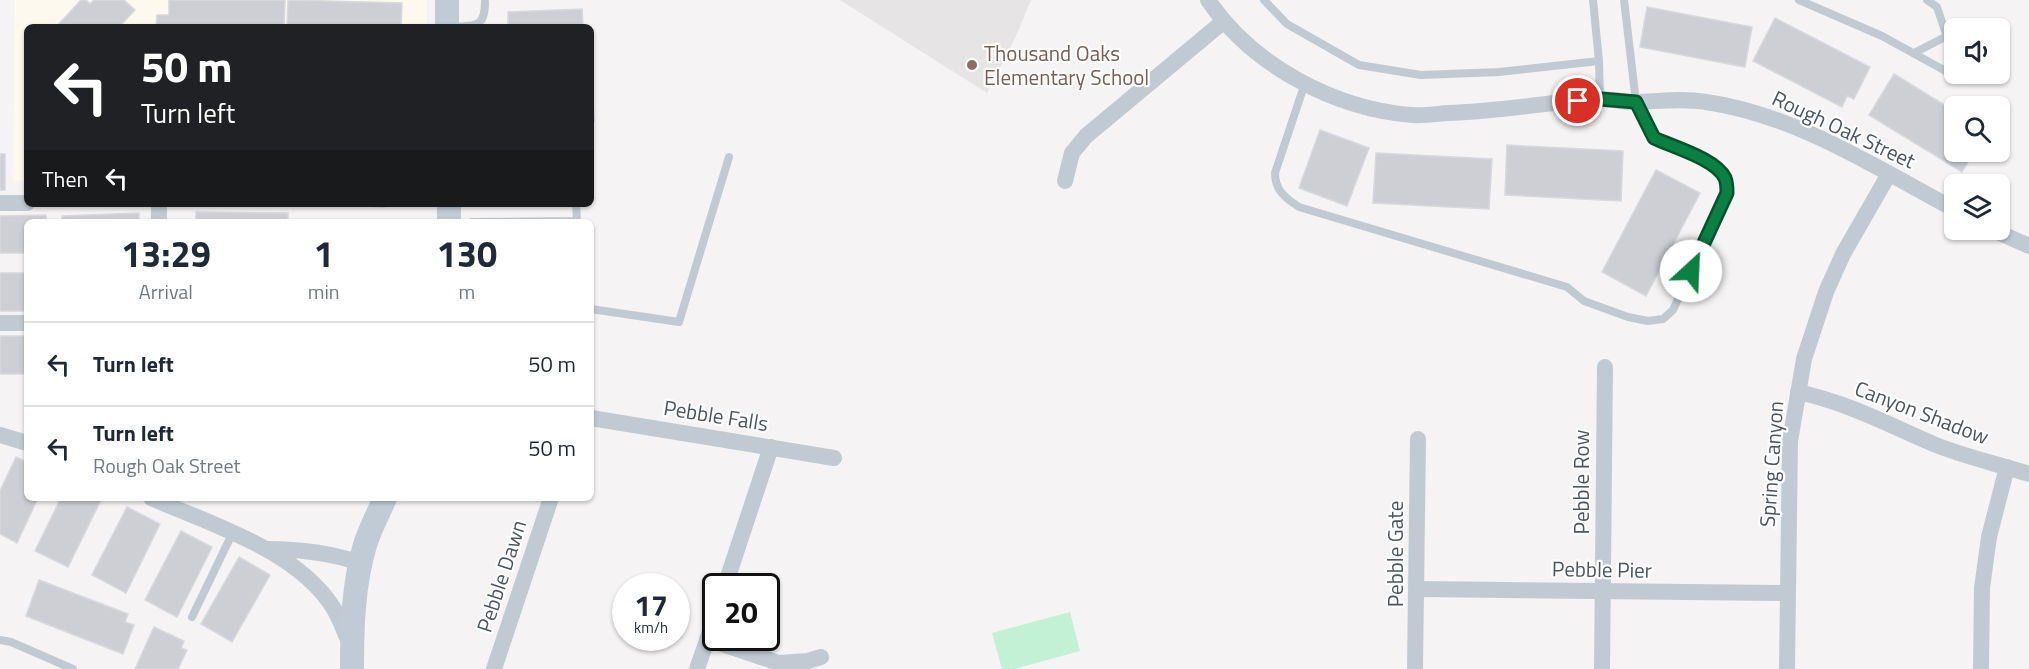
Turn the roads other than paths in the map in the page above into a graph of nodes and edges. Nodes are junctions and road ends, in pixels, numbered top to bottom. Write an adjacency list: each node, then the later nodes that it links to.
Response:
1 (447, 0): 10 (main road)
2 (1208, 0): 9 (street, Rough Oak Street)
3 (1264, 0): 15 (lane)
4 (1593, 0): 15 (lane)
5 (1799, 0): 14 (lane)
6 (1927, 0): 12 (lane)
7 (1626, 1): 19 (lane)
8 (485, 2): 11 (lane)
9 (1224, 21): 17 (street, Rough Oak Street); 22 (street)
10 (447, 24)
11 (484, 24)
12 (1944, 27)
13 (1944, 38): 14 (lane)
14 (1914, 53): 16 (lane)
15 (1599, 66): 18 (lane)
16 (1944, 70)
17 (1305, 83): 18 (street, Rough Oak Street); 19 (lane)
18 (1600, 99): 19 (street, Rough Oak Street)
19 (1636, 102): 21 (street, Rough Oak Street)
20 (729, 157): 28 (lane)
21 (1888, 174): 25 (street, Rough Oak Street); 32 (street, Spring Canyon)
22 (1065, 182)
23 (0, 203): 24 (street)
24 (24, 203)
25 (1944, 204)
26 (2010, 238): 27 (street)
27 (2029, 246)
28 (594, 309)
29 (0, 323): 30 (street)
30 (24, 323)
31 (1605, 367): 49 (street, Pebble Row)
32 (1798, 392): 39 (street, Canyon Shadow); 50 (street, Spring Canyon)
33 (594, 418): 37 (street, Pebble Falls)
34 (0, 435): 36 (street)
35 (1418, 439): 48 (street, Pebble Gate)
36 (24, 442)
37 (771, 447): 38 (street, Pebble Falls); 47 (street)
38 (834, 458)
39 (2007, 467): 40 (street, Canyon Shadow); 63 (street)
40 (2029, 474)
41 (158, 501): 44 (street)
42 (384, 501): 46 (main road)
43 (549, 501): 58 (street, Pebble Dawn)
44 (232, 534): 45 (street); 51 (lane)
45 (267, 549): 46 (street); 56 (street)
46 (361, 563): 56 (main road)
47 (728, 573)
48 (1417, 589): 49 (street, Pebble Pier); 60 (street, Pebble Gate)
49 (1603, 592): 50 (street, Pebble Pier); 61 (street, Pebble Row)
50 (1788, 593): 62 (street, Spring Canyon)
51 (192, 617)
52 (0, 640): 57 (lane)
53 (703, 651): 59 (street)
54 (743, 651): 55 (street)
55 (821, 657)
56 (352, 659)
57 (73, 669)
58 (494, 669)
59 (697, 669)
60 (1415, 669)
61 (1602, 669)
62 (1787, 669)
63 (1981, 669)

